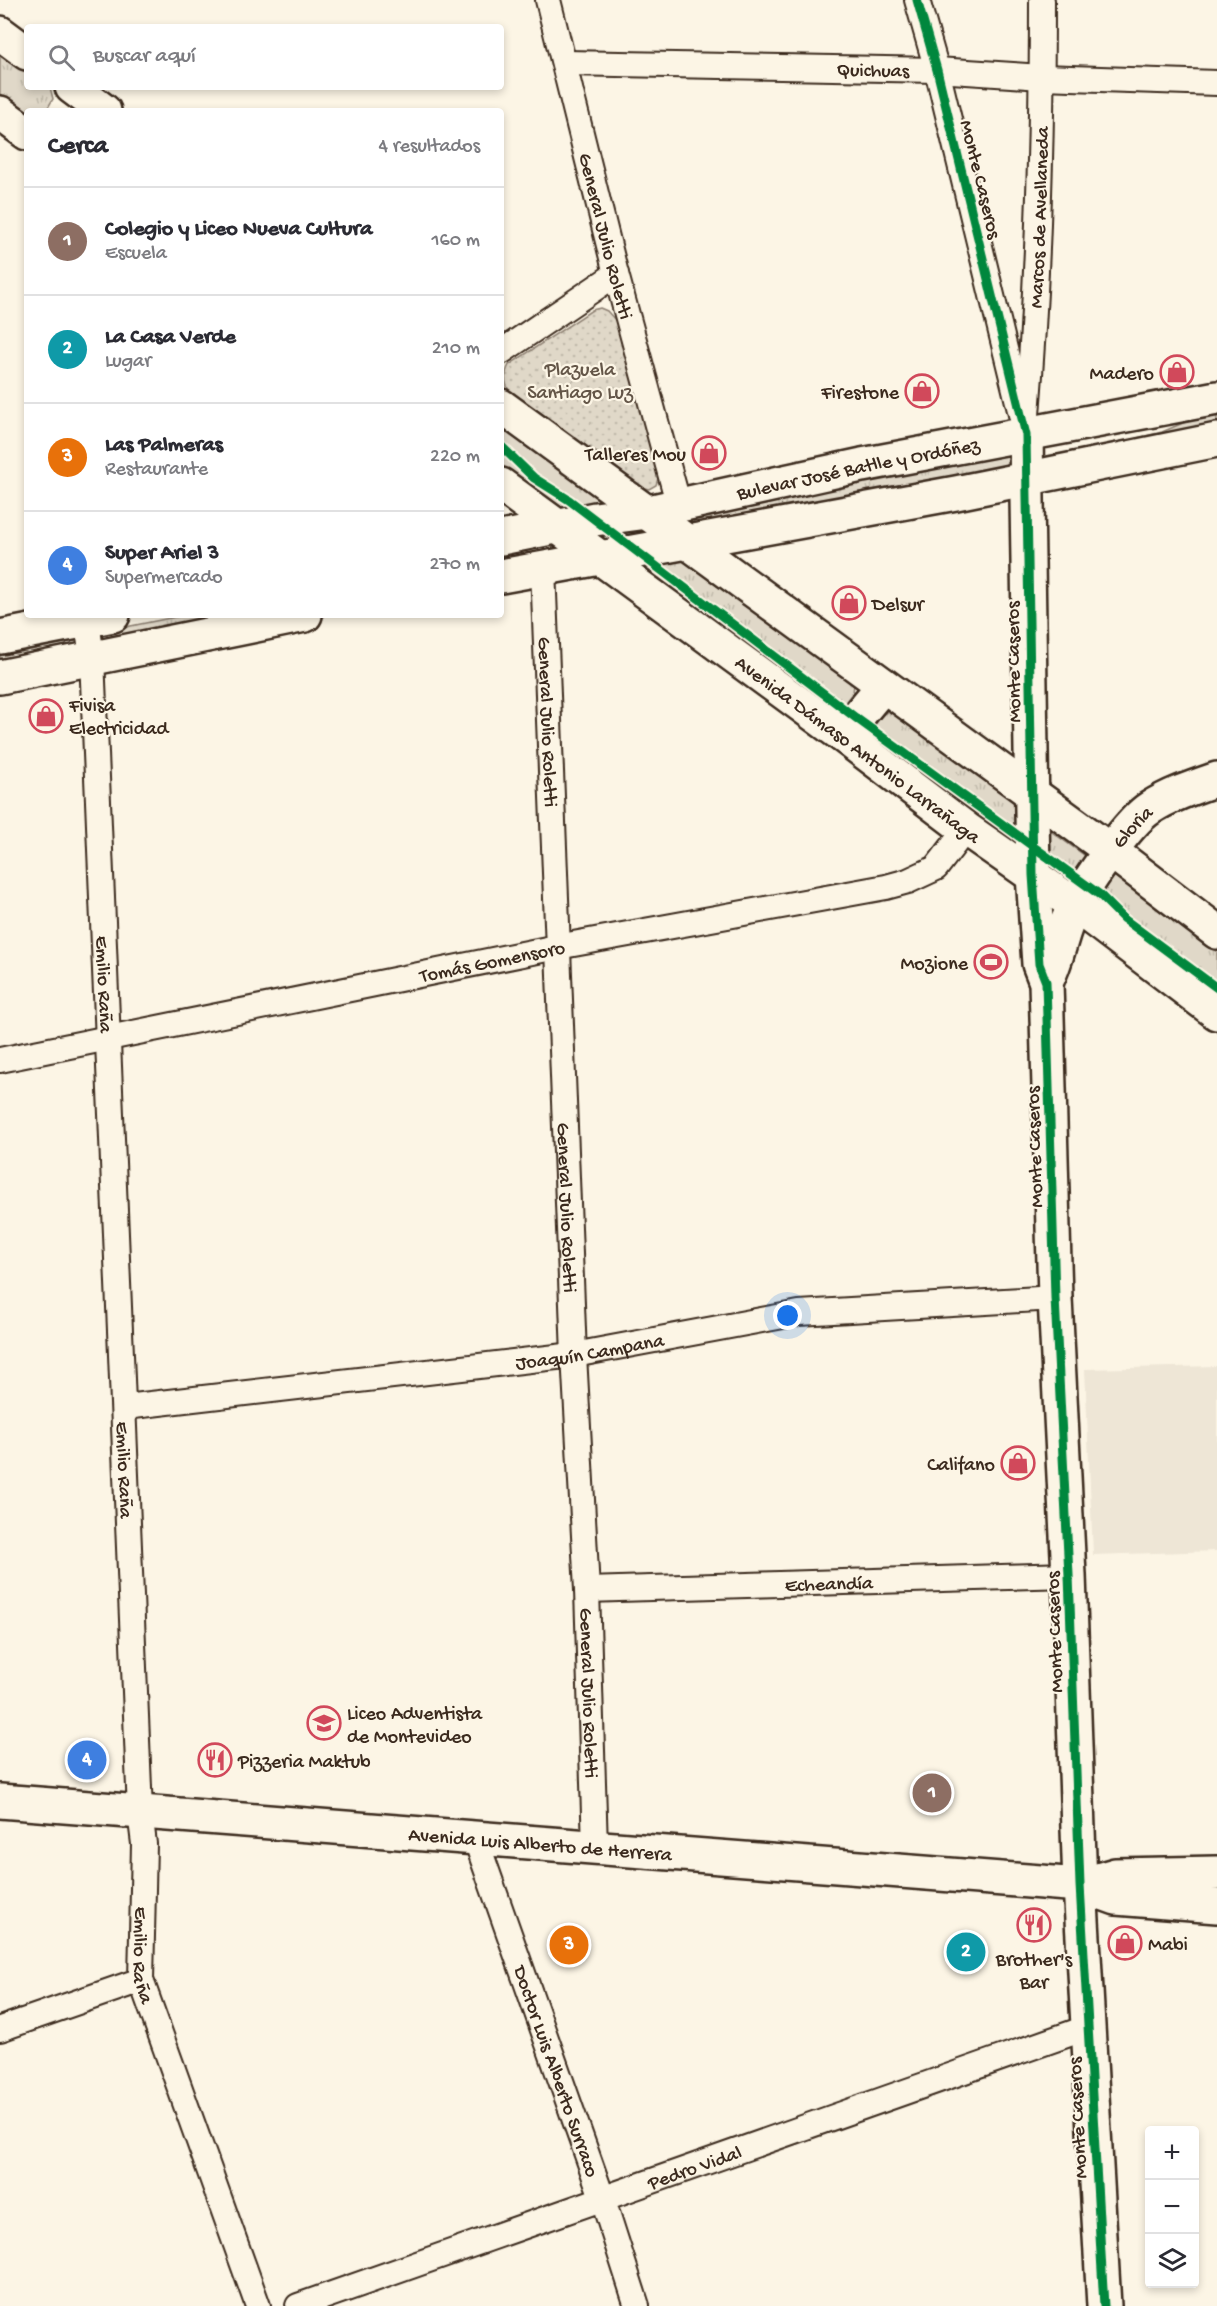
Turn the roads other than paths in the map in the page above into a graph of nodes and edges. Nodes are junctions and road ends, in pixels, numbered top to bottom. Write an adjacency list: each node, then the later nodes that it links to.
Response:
1 (548, 0): 6 (street, General Julio Roletti)
2 (917, 0): 7 (street, Monte Caseros)
3 (1042, 0): 8 (street, Marcos de Avellaneda)
4 (0, 33): 5 (street)
5 (24, 51)
6 (565, 63): 7 (street, Quichuas); 12 (street, General Julio Roletti)
7 (937, 70): 8 (street, Quichuas); 16 (street, Monte Caseros)
8 (1042, 77): 9 (street, Quichuas); 16 (street, Marcos de Avellaneda)
9 (1217, 83)
10 (0, 113): 11 (street)
11 (24, 131)
12 (616, 274): 13 (street); 20 (street, General Julio Roletti)
13 (504, 350)
14 (1212, 399): 16 (street, Bulevar José Batlle y Ordóñez); 18 (street)
15 (504, 407): 20 (street)
16 (1026, 435): 18 (street, Monte Caseros); 20 (street, Bulevar José Batlle y Ordóñez)
17 (1217, 440): 18 (street, Bulevar José Batlle y Ordóñez)
18 (1028, 478): 23 (street, Bulevar José Batlle y Ordóñez); 36 (street, Monte Caseros)
19 (504, 487): 21 (street, Avenida Dámaso Antonio Larrañaga)
20 (663, 509): 21 (street, Bulevar José Batlle y Ordóñez); 23 (street)
21 (558, 527): 22 (street, Bulevar José Batlle y Ordóñez); 24 (street, Avenida Dámaso Antonio Larrañaga)
22 (504, 537)
23 (688, 542): 24 (street, Bulevar José Batlle y Ordóñez); 33 (street)
24 (600, 558): 25 (street, Bulevar José Batlle y Ordóñez); 34 (street, Avenida Dámaso Antonio Larrañaga)
25 (543, 568): 26 (street, Bulevar José Batlle y Ordóñez); 42 (street, General Julio Roletti)
26 (504, 575)
27 (90, 618): 30 (street)
28 (95, 618): 31 (street, Emilio Raña)
29 (290, 618): 31 (street)
30 (0, 637)
31 (92, 657): 32 (street); 45 (street, Emilio Raña)
32 (0, 677)
33 (883, 686): 34 (street); 36 (street)
34 (842, 735): 37 (street, Avenida Dámaso Antonio Larrañaga)
35 (1217, 779): 38 (street, Gloria)
36 (1032, 795): 38 (street); 39 (street, Monte Caseros)
37 (966, 829): 39 (street, Avenida Dámaso Antonio Larrañaga); 42 (street, Tomás Gomensoro)
38 (1111, 851): 40 (street, Gloria); 41 (street)
39 (1032, 875): 40 (street, Avenida Dámaso Antonio Larrañaga); 43 (street, Monte Caseros)
40 (1075, 905): 43 (street, Monte Caseros); 44 (street, Avenida Dámaso Antonio Larrañaga)
41 (1217, 932)
42 (557, 947): 45 (street, Tomás Gomensoro); 48 (street, General Julio Roletti)
43 (1046, 982): 47 (street, Monte Caseros)
44 (1217, 1013)
45 (107, 1039): 46 (street, Tomás Gomensoro); 49 (street, Emilio Raña)
46 (0, 1060)
47 (1055, 1298): 48 (street, Joaquín Campana); 50 (street, Monte Caseros)
48 (574, 1355): 49 (street, Joaquín Campana); 51 (street, General Julio Roletti)
49 (125, 1407): 53 (street, Emilio Raña)
50 (1069, 1575): 51 (street, Echeandía); 57 (street, Monte Caseros)
51 (587, 1590): 55 (street, General Julio Roletti)
52 (0, 1801): 53 (street, Avenida Luis Alberto de Herrera)
53 (140, 1812): 54 (street, Avenida Luis Alberto de Herrera); 59 (street, Emilio Raña)
54 (475, 1837): 55 (street, Avenida Luis Alberto de Herrera); 62 (street, Doctor Luis Alberto Surraco)
55 (595, 1847): 57 (street, Avenida Luis Alberto de Herrera)
56 (1217, 1873): 57 (street, Avenida Luis Alberto de Herrera)
57 (1080, 1885): 58 (street, Avenida Luis Alberto de Herrera); 60 (street, Monte Caseros)
58 (1217, 1906)
59 (141, 1980): 61 (street); 63 (street, Emilio Raña)
60 (1089, 2027): 62 (street, Pedro Vidal); 66 (street, Monte Caseros)
61 (0, 2029)
62 (603, 2200): 64 (street, Pedro Vidal); 65 (street, Doctor Luis Alberto Surraco)
63 (258, 2306)
64 (298, 2306)
65 (637, 2306)
66 (1104, 2306)

